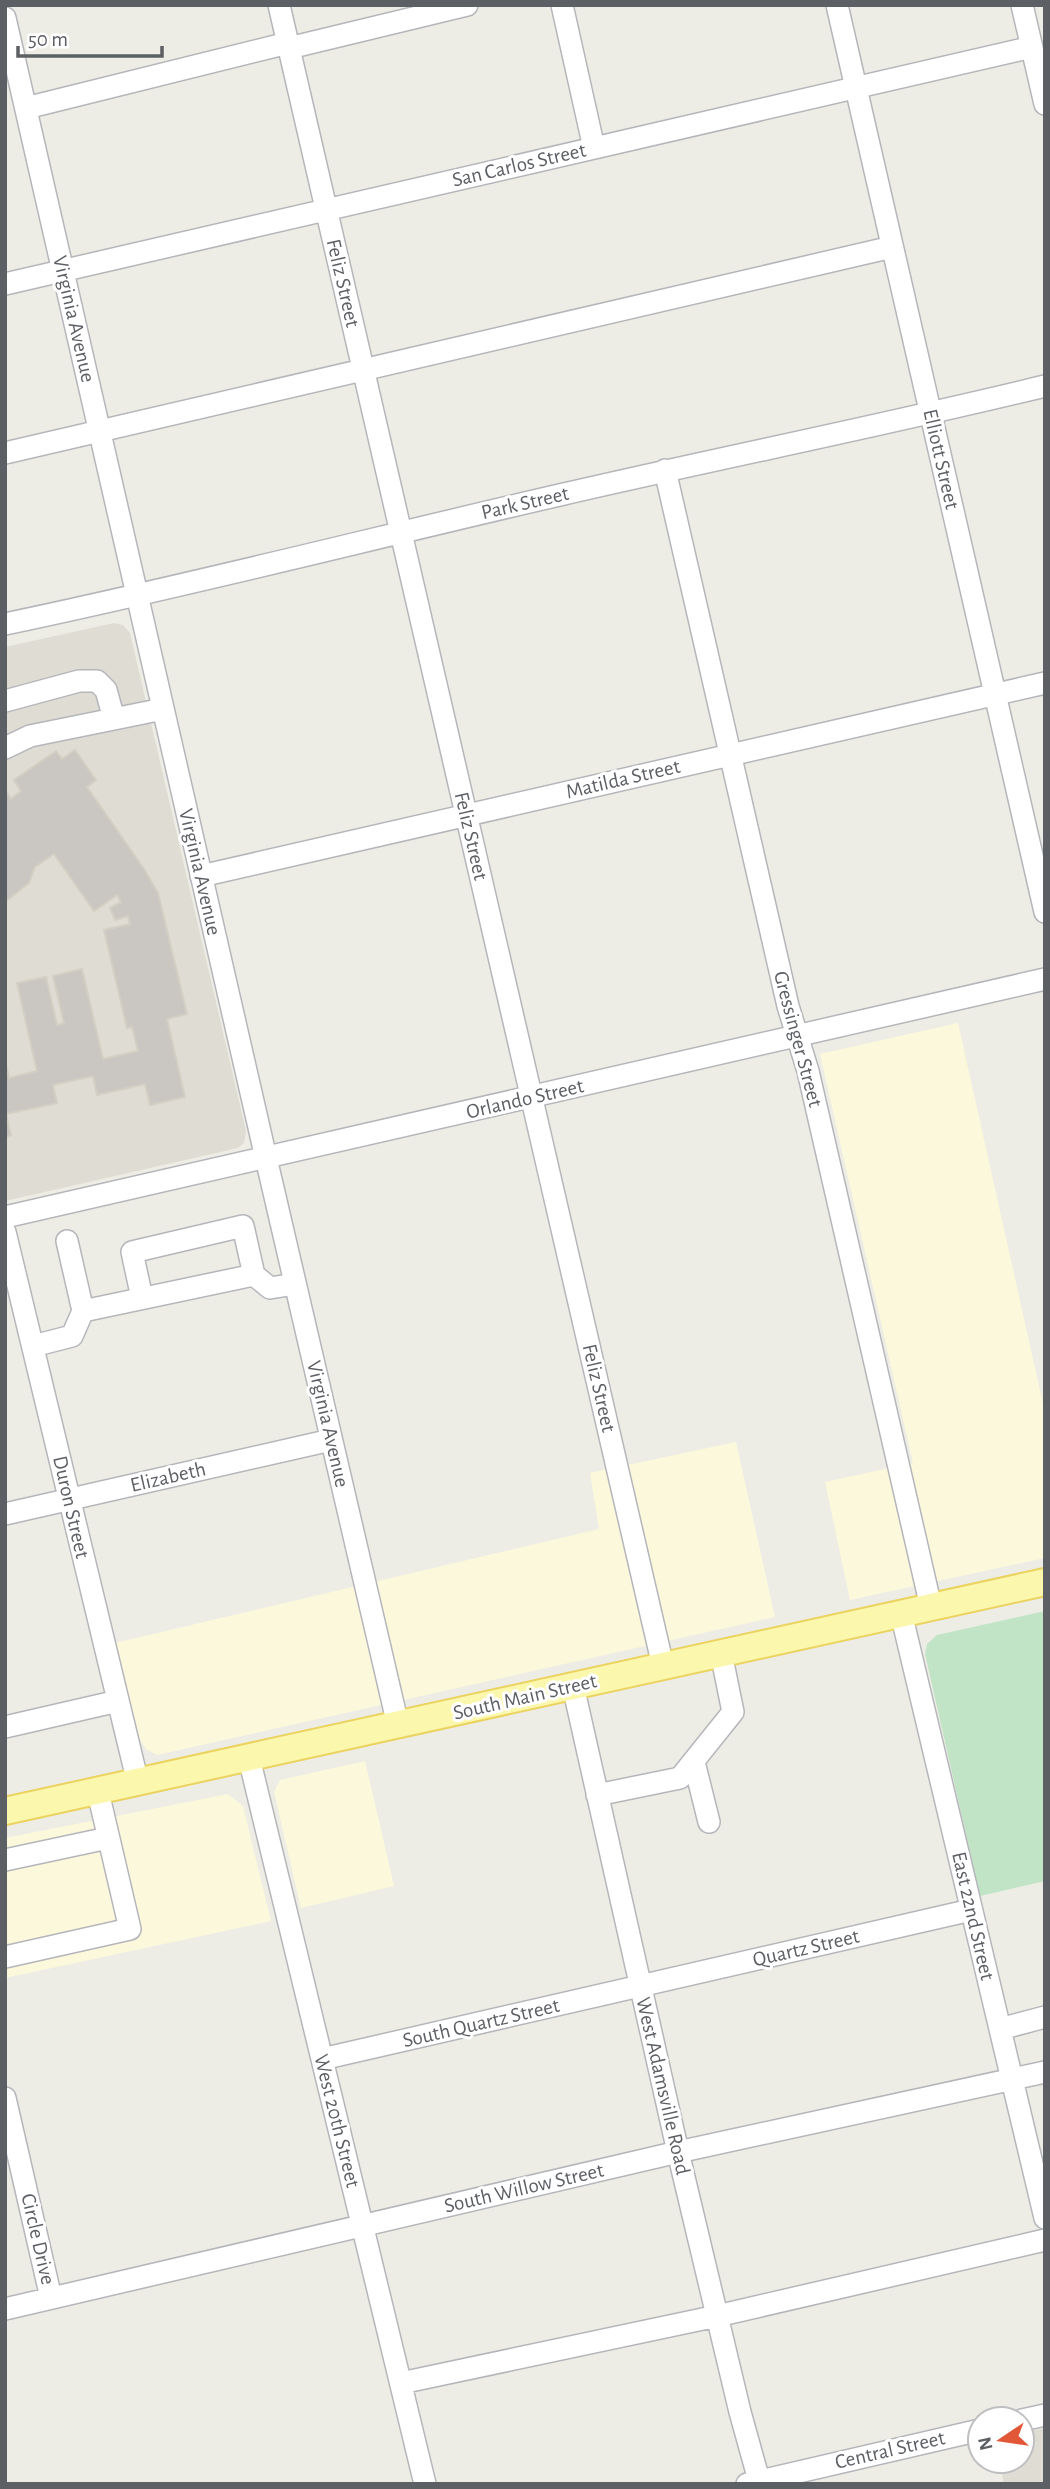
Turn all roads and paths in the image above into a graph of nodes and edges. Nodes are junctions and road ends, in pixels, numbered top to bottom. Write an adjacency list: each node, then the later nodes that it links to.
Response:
1 (279, 5): 7 (street, Feliz Street)
2 (467, 5): 7 (street)
3 (562, 5): 12 (street)
4 (837, 5): 9 (street, Elliott Street)
5 (1022, 5): 8 (street)
6 (5, 18): 10 (street, Virginia Avenue)
7 (288, 46): 10 (street); 13 (street, Feliz Street)
8 (1032, 47): 9 (street, San Carlos Street); 11 (street)
9 (856, 89): 12 (street, San Carlos Street); 14 (street, Elliott Street)
10 (18, 104): 15 (street, Virginia Avenue)
11 (1045, 104)
12 (594, 148): 13 (street, San Carlos Street)
13 (326, 209): 15 (street, San Carlos Street); 17 (street, Feliz Street)
14 (892, 247): 17 (street); 19 (street, Elliott Street)
15 (63, 270): 16 (street, San Carlos Street); 20 (street, Virginia Avenue)
16 (5, 284)
17 (363, 368): 20 (street); 23 (street, Feliz Street)
18 (1045, 386): 19 (street, Park Street)
19 (931, 414): 22 (street, Park Street); 27 (street, Elliott Street)
20 (99, 431): 21 (street); 24 (street, Virginia Avenue)
21 (5, 453)
22 (665, 470): 23 (street, Park Street); 32 (street, Gressinger Street)
23 (401, 532): 24 (street, Park Street); 33 (street, Feliz Street)
24 (137, 597): 25 (street, Park Street); 29 (street, Virginia Avenue)
25 (5, 624)
26 (1045, 683): 27 (street, Matilda Street)
27 (996, 694): 32 (street, Matilda Street); 35 (street, Elliott Street)
28 (5, 701): 30 (street)
29 (163, 709): 30 (street); 34 (street, Virginia Avenue)
30 (114, 719): 31 (street)
31 (5, 748)
32 (730, 755): 33 (street, Matilda Street); 37 (street, Gressinger Street)
33 (467, 815): 34 (street, Matilda Street); 38 (street, Feliz Street)
34 (201, 876): 39 (street, Virginia Avenue)
35 (1045, 912)
36 (1045, 979): 37 (street, Orlando Street)
37 (797, 1036): 38 (street, Orlando Street); 52 (street, Gressinger Street)
38 (532, 1097): 39 (street, Orlando Street); 55 (street, Feliz Street)
39 (266, 1158): 40 (street, Orlando Street); 44 (street, Virginia Avenue)
40 (5, 1217)
41 (5, 1232): 47 (street, Duron Street)
42 (67, 1241): 46 (street)
43 (254, 1275): 44 (street); 45 (street); 45 (street)
44 (295, 1284): 48 (street, Virginia Avenue)
45 (142, 1298): 46 (street)
46 (83, 1311): 47 (street)
47 (33, 1346): 49 (street, Duron Street)
48 (331, 1440): 49 (street, Elizabeth); 58 (street, Virginia Avenue)
49 (70, 1500): 50 (street, Elizabeth); 57 (street, Duron Street)
50 (5, 1514)
51 (1045, 1582): 52 (main road, South Main Street)
52 (931, 1607): 53 (main road, South Main Street)
53 (901, 1613): 54 (main road, South Main Street); 69 (street, East 22nd Street)
54 (721, 1653): 55 (main road, South Main Street); 61 (street)
55 (663, 1666): 56 (main road, South Main Street)
56 (573, 1686): 58 (main road, South Main Street); 64 (street, West Adamsville Road)
57 (118, 1701): 59 (street); 62 (street, Duron Street)
58 (398, 1725): 60 (main road, South Main Street)
59 (5, 1727)
60 (249, 1758): 62 (main road, South Main Street); 74 (street, West 20th Street)
61 (694, 1762): 64 (street); 66 (street)
62 (138, 1783): 63 (main road, South Main Street)
63 (98, 1791): 65 (main road, South Main Street); 67 (street)
64 (597, 1796): 71 (street, West Adamsville Road)
65 (5, 1811)
66 (709, 1822)
67 (108, 1838): 68 (street); 70 (street)
68 (5, 1860)
69 (971, 1910): 71 (street, Quartz Street); 73 (street, East 22nd Street)
70 (5, 1957)
71 (641, 1987): 74 (street, South Quartz Street); 78 (street, West Adamsville Road)
72 (1045, 2017): 73 (street)
73 (1000, 2029): 76 (street, East 22nd Street)
74 (322, 2059): 80 (street, West 20th Street)
75 (1045, 2072): 76 (street, South Willow Street)
76 (1012, 2079): 78 (street, South Willow Street); 79 (street, East 22nd Street)
77 (5, 2098): 82 (street, Circle Drive)
78 (678, 2152): 80 (street, South Willow Street); 84 (street, West Adamsville Road)
79 (1045, 2218)
80 (362, 2226): 82 (street, South Willow Street); 85 (street, West 20th Street)
81 (1045, 2240): 84 (street)
82 (51, 2298): 83 (street, South Willow Street)
83 (5, 2309)
84 (717, 2316): 85 (street); 87 (street, West Adamsville Road)
85 (401, 2383): 88 (street, West 20th Street)
86 (966, 2433): 87 (street, Central Street)
87 (755, 2483)
88 (425, 2484)

